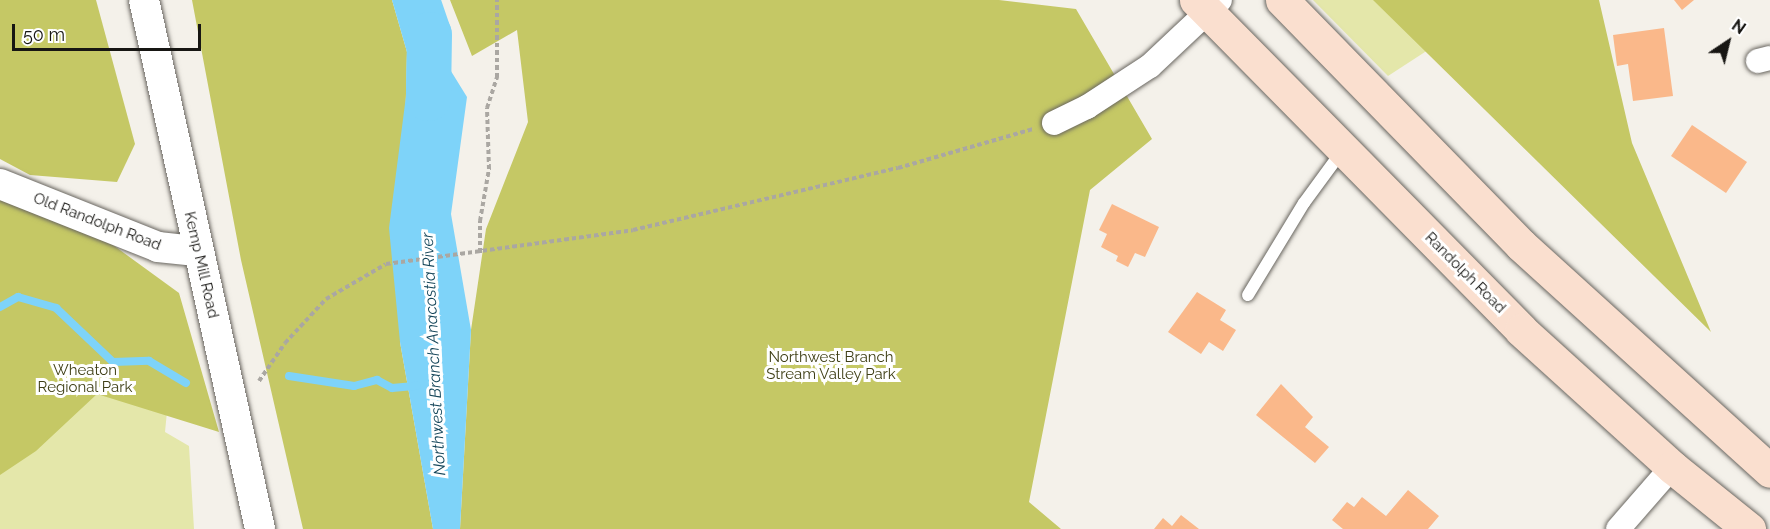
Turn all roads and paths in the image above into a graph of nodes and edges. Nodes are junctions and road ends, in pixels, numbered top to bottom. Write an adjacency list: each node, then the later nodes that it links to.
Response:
1 (144, 0): 8 (street, Kemp Mill Road)
2 (497, 0): 9 (path)
3 (1282, 0): 13 (main road)
4 (1208, 4): 5 (street); 6 (main road, Randolph Road)
5 (1054, 123): 9 (path)
6 (1342, 150): 10 (lane); 12 (main road, Randolph Road)
7 (0, 184): 8 (street, Old Randolph Road)
8 (197, 251): 14 (street, Kemp Mill Road)
9 (480, 253): 11 (path)
10 (1248, 296)
11 (259, 381)
12 (1672, 466): 15 (street); 16 (main road, Randolph Road)
13 (1770, 471)
14 (260, 529)
15 (1618, 529)
16 (1749, 529)

